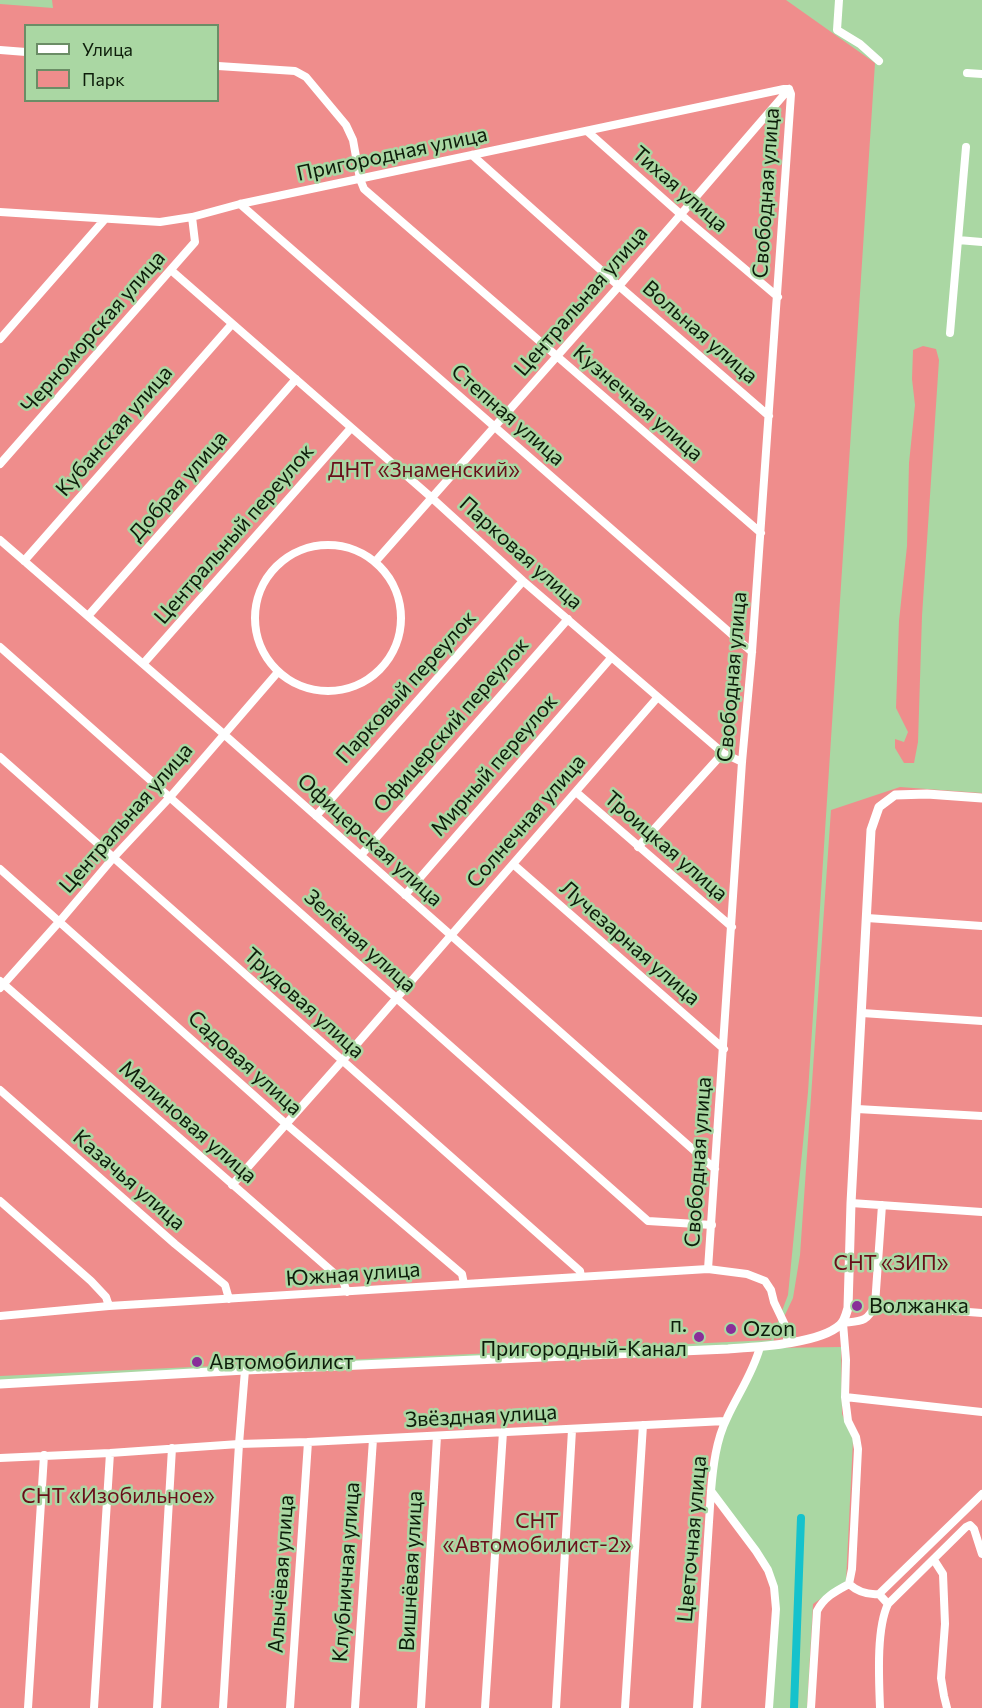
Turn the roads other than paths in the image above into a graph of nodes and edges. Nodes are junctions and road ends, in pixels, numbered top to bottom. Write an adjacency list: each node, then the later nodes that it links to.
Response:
1 (839, 0): 4 (street)
2 (0, 50): 3 (street)
3 (24, 52)
4 (879, 61)
5 (219, 66): 12 (street)
6 (967, 73): 7 (street)
7 (982, 74)
8 (789, 89): 9 (street, Пригородная улица); 15 (street, Центральная улица); 22 (street, Свободная улица)
9 (587, 131): 11 (street, Пригородная улица); 15 (street, Тихая улица)
10 (966, 147): 18 (street)
11 (472, 155): 12 (street, Пригородная улица); 21 (street, Вольная улица)
12 (360, 179): 13 (street, Пригородная улица); 26 (street, Кузнечная улица)
13 (240, 204): 16 (street, Пригородная улица); 30 (street, Степная улица)
14 (0, 212): 17 (street, Пригородная улица)
15 (681, 215): 21 (street, Центральная улица); 22 (street, Тихая улица)
16 (192, 217): 17 (street, Пригородная улица); 20 (street, Черноморская улица)
17 (105, 219): 25 (street)
18 (958, 240): 19 (street); 24 (street)
19 (982, 242)
20 (172, 270): 23 (street, Парковая улица); 31 (street, Черноморская улица)
21 (619, 286): 26 (street, Центральная улица); 28 (street, Вольная улица)
22 (778, 297): 28 (street, Свободная улица)
23 (232, 324): 27 (street, Парковая улица); 35 (street, Кубанская улица)
24 (950, 333)
25 (0, 339)
26 (556, 357): 30 (street, Центральная улица); 33 (street, Кузнечная улица)
27 (296, 380): 29 (street, Парковая улица); 38 (street, Добрая улица)
28 (769, 416): 33 (street, Свободная улица)
29 (351, 428): 32 (street, Парковая улица); 43 (street, Центральный переулок)
30 (495, 428): 32 (street, Центральная улица); 41 (street, Степная улица)
31 (0, 464)
32 (432, 498): 36 (street, Центральная улица); 37 (street, Парковая улица)
33 (761, 533): 41 (street, Свободная улица)
34 (0, 540): 35 (street, Офицерская улица)
35 (24, 561): 38 (street, Офицерская улица)
36 (375, 562): 44 (street); 44 (street)
37 (523, 581): 39 (street, Парковая улица); 53 (street, Парковый переулок)
38 (88, 616): 43 (street, Офицерская улица)
39 (568, 619): 42 (street, Парковая улица); 55 (street, Офицерский переулок)
40 (0, 647): 51 (street, Зелёная улица)
41 (752, 652): 49 (street, Свободная улица)
42 (611, 658): 45 (street, Парковая улица); 59 (street, Мирный переулок)
43 (143, 664): 46 (street, Офицерская улица)
44 (278, 672): 46 (street, Центральная улица)
45 (657, 698): 47 (street, Парковая улица); 50 (street, Солнечная улица)
46 (224, 734): 51 (street, Центральная улица); 53 (street, Офицерская улица)
47 (723, 753): 49 (street, Парковая улица); 54 (street)
48 (0, 757): 56 (street, Трудовая улица)
49 (742, 762): 63 (street, Свободная улица)
50 (576, 792): 54 (street, Троицкая улица); 57 (street, Солнечная улица)
51 (171, 796): 56 (street, Центральная улица); 66 (street, Зелёная улица)
52 (982, 798): 60 (street)
53 (316, 816): 55 (street, Офицерская улица)
54 (638, 847): 63 (street, Троицкая улица)
55 (361, 855): 59 (street, Офицерская улица)
56 (114, 857): 61 (street, Центральная улица); 70 (street, Трудовая улица)
57 (513, 864): 64 (street, Солнечная улица); 69 (street, Лучезарная улица)
58 (0, 869): 61 (street, Садовая улица)
59 (405, 895): 64 (street, Офицерская улица)
60 (867, 918): 62 (street); 67 (street)
61 (59, 922): 65 (street, Центральная улица); 74 (street, Садовая улица)
62 (982, 926)
63 (732, 927): 69 (street, Свободная улица)
64 (450, 935): 66 (street, Солнечная улица); 75 (street, Офицерская улица)
65 (1, 984): 76 (street, Малиновая улица)
66 (397, 999): 70 (street, Солнечная улица); 81 (street, Зелёная улица)
67 (862, 1013): 68 (street); 72 (street)
68 (982, 1021)
69 (724, 1048): 75 (street, Свободная улица)
70 (342, 1061): 74 (street, Солнечная улица); 83 (street, Трудовая улица)
71 (0, 1090): 86 (street, Казачья улица)
72 (857, 1109): 73 (street); 78 (street)
73 (982, 1116)
74 (286, 1124): 76 (street, Солнечная улица); 84 (street, Садовая улица)
75 (715, 1169): 81 (street, Свободная улица)
76 (232, 1185): 85 (street, Малиновая улица)
77 (0, 1201): 88 (street)
78 (851, 1203): 79 (street); 91 (street)
79 (882, 1205): 80 (street); 87 (street)
80 (982, 1212)
81 (712, 1225): 82 (street, Свободная улица)
82 (708, 1269): 83 (street, Южная улица); 92 (street, Южная улица)
83 (581, 1277): 84 (street, Южная улица)
84 (464, 1284): 85 (street, Южная улица)
85 (347, 1292): 86 (street, Южная улица)
86 (229, 1299): 88 (street, Южная улица)
87 (875, 1305): 89 (street); 91 (street)
88 (109, 1306): 90 (street, Южная улица)
89 (982, 1313)
90 (0, 1316)
91 (843, 1323): 92 (street); 96 (street)
92 (788, 1343): 93 (street)
93 (760, 1347): 94 (street); 98 (street, Цветочная улица)
94 (245, 1370): 95 (street); 105 (street)
95 (0, 1384)
96 (845, 1397): 97 (street); 114 (street)
97 (982, 1412)
98 (725, 1421): 99 (street, Звёздная улица); 110 (street, Цветочная улица)
99 (643, 1425): 100 (street, Звёздная улица); 126 (street)
100 (573, 1430): 101 (street, Звёздная улица); 125 (street)
101 (503, 1432): 102 (street, Звёздная улица); 124 (street)
102 (437, 1436): 103 (street, Звёздная улица); 123 (street, Вишнёвая улица)
103 (373, 1439): 104 (street, Звёздная улица); 122 (street, Клубничная улица)
104 (308, 1442): 105 (street, Звёздная улица); 121 (street, Алычёвая улица)
105 (239, 1444): 106 (street); 120 (street)
106 (172, 1448): 107 (street); 119 (street)
107 (110, 1453): 108 (street); 118 (street)
108 (44, 1455): 109 (street); 117 (street)
109 (0, 1458)
110 (711, 1491): 127 (street, Цветочная улица); 128 (street)
111 (982, 1494): 115 (street)
112 (982, 1554): 113 (street)
113 (934, 1560): 116 (street); 131 (street)
114 (849, 1584): 115 (street); 129 (street)
115 (879, 1594): 116 (street)
116 (888, 1604): 130 (street)
117 (28, 1708)
118 (94, 1708)
119 (157, 1708)
120 (224, 1708)
121 (290, 1708)
122 (355, 1708)
123 (421, 1708)
124 (485, 1708)
125 (556, 1708)
126 (625, 1708)
127 (697, 1708)
128 (769, 1708)
129 (811, 1708)
130 (880, 1708)
131 (947, 1708)

